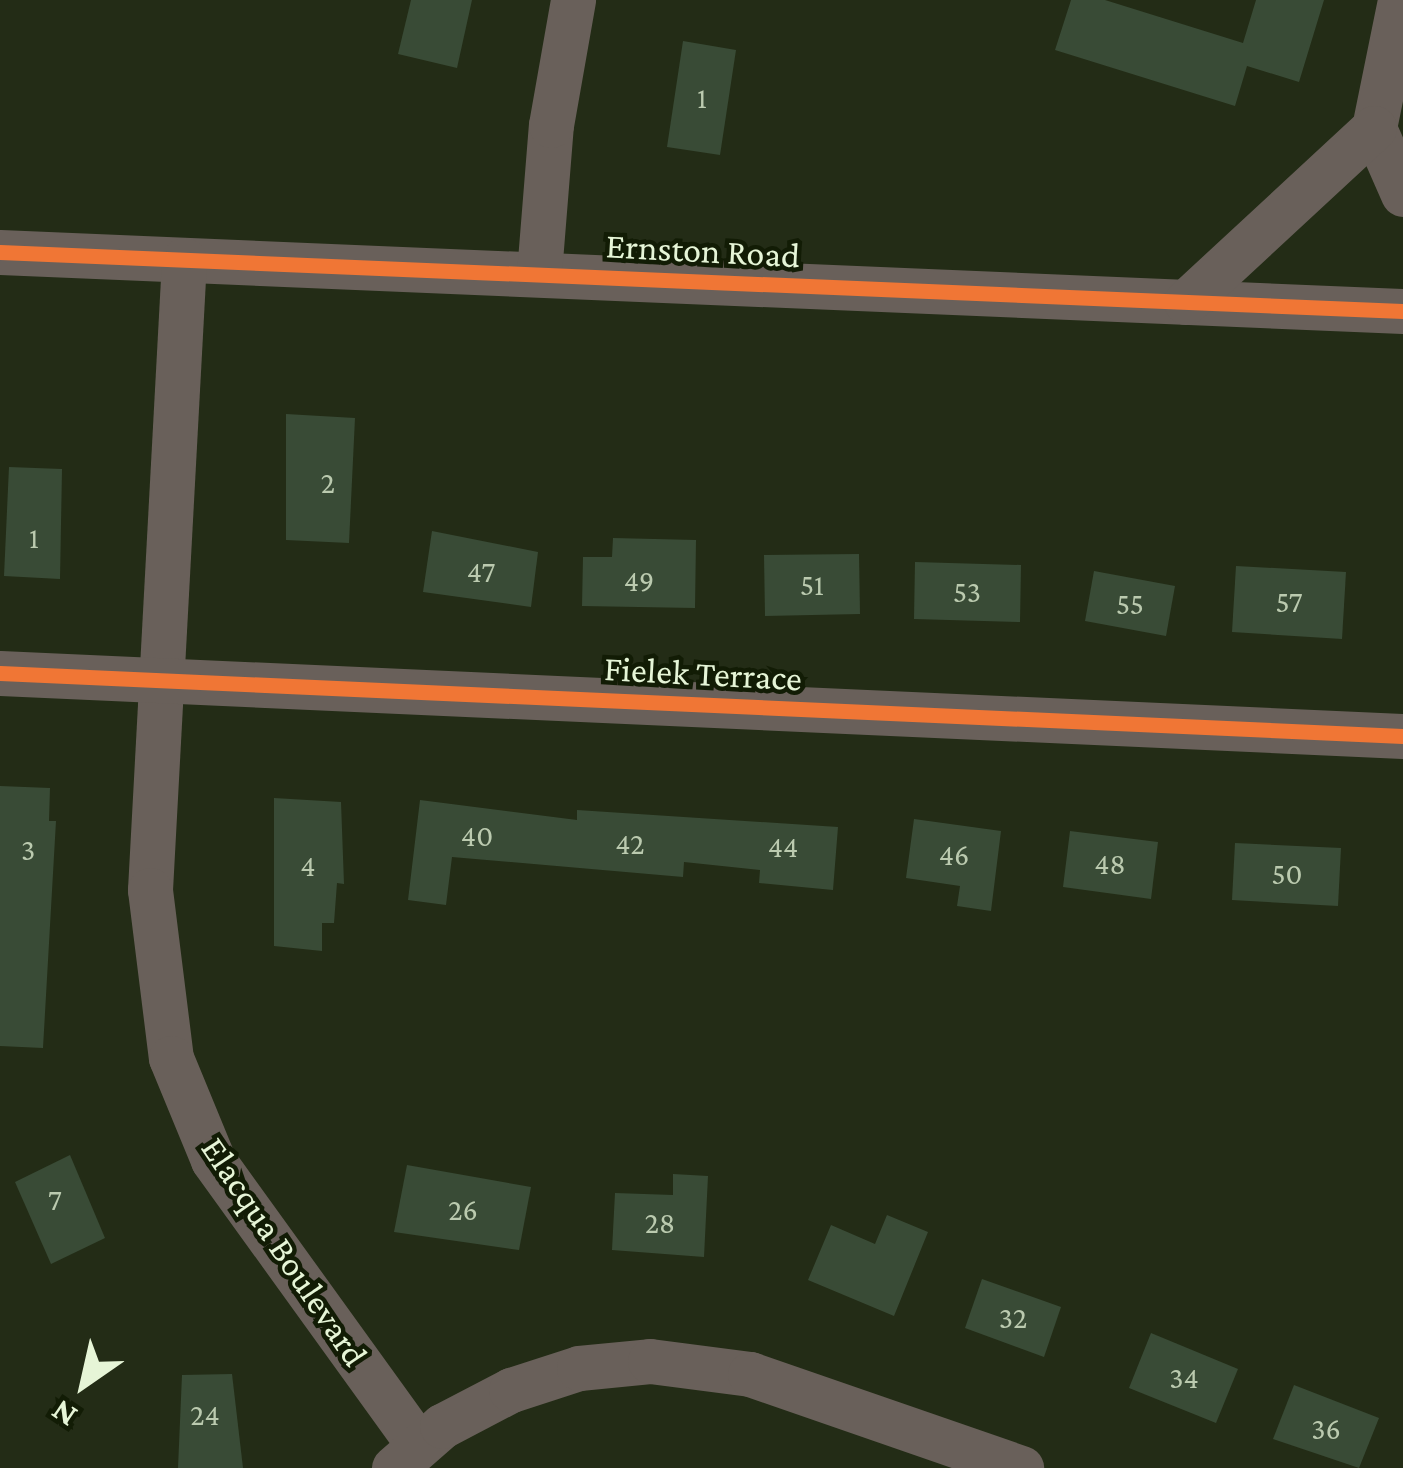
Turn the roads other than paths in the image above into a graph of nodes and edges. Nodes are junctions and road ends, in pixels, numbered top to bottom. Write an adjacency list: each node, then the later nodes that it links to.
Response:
1 (573, 0): 7 (street)
2 (1400, 0): 3 (street)
3 (1374, 128): 4 (street); 8 (street)
4 (1403, 194)
5 (0, 252): 6 (street, Ernston Road)
6 (184, 260): 7 (street, Ernston Road); 11 (street, Elacqua Boulevard)
7 (539, 273): 8 (street, Ernston Road)
8 (1186, 302): 9 (street, Ernston Road)
9 (1403, 311)
10 (0, 673): 11 (street, Fielek Terrace)
11 (162, 680): 12 (street, Fielek Terrace); 13 (street, Elacqua Boulevard)
12 (1403, 736)
13 (406, 1456): 14 (street)
14 (1022, 1468)

